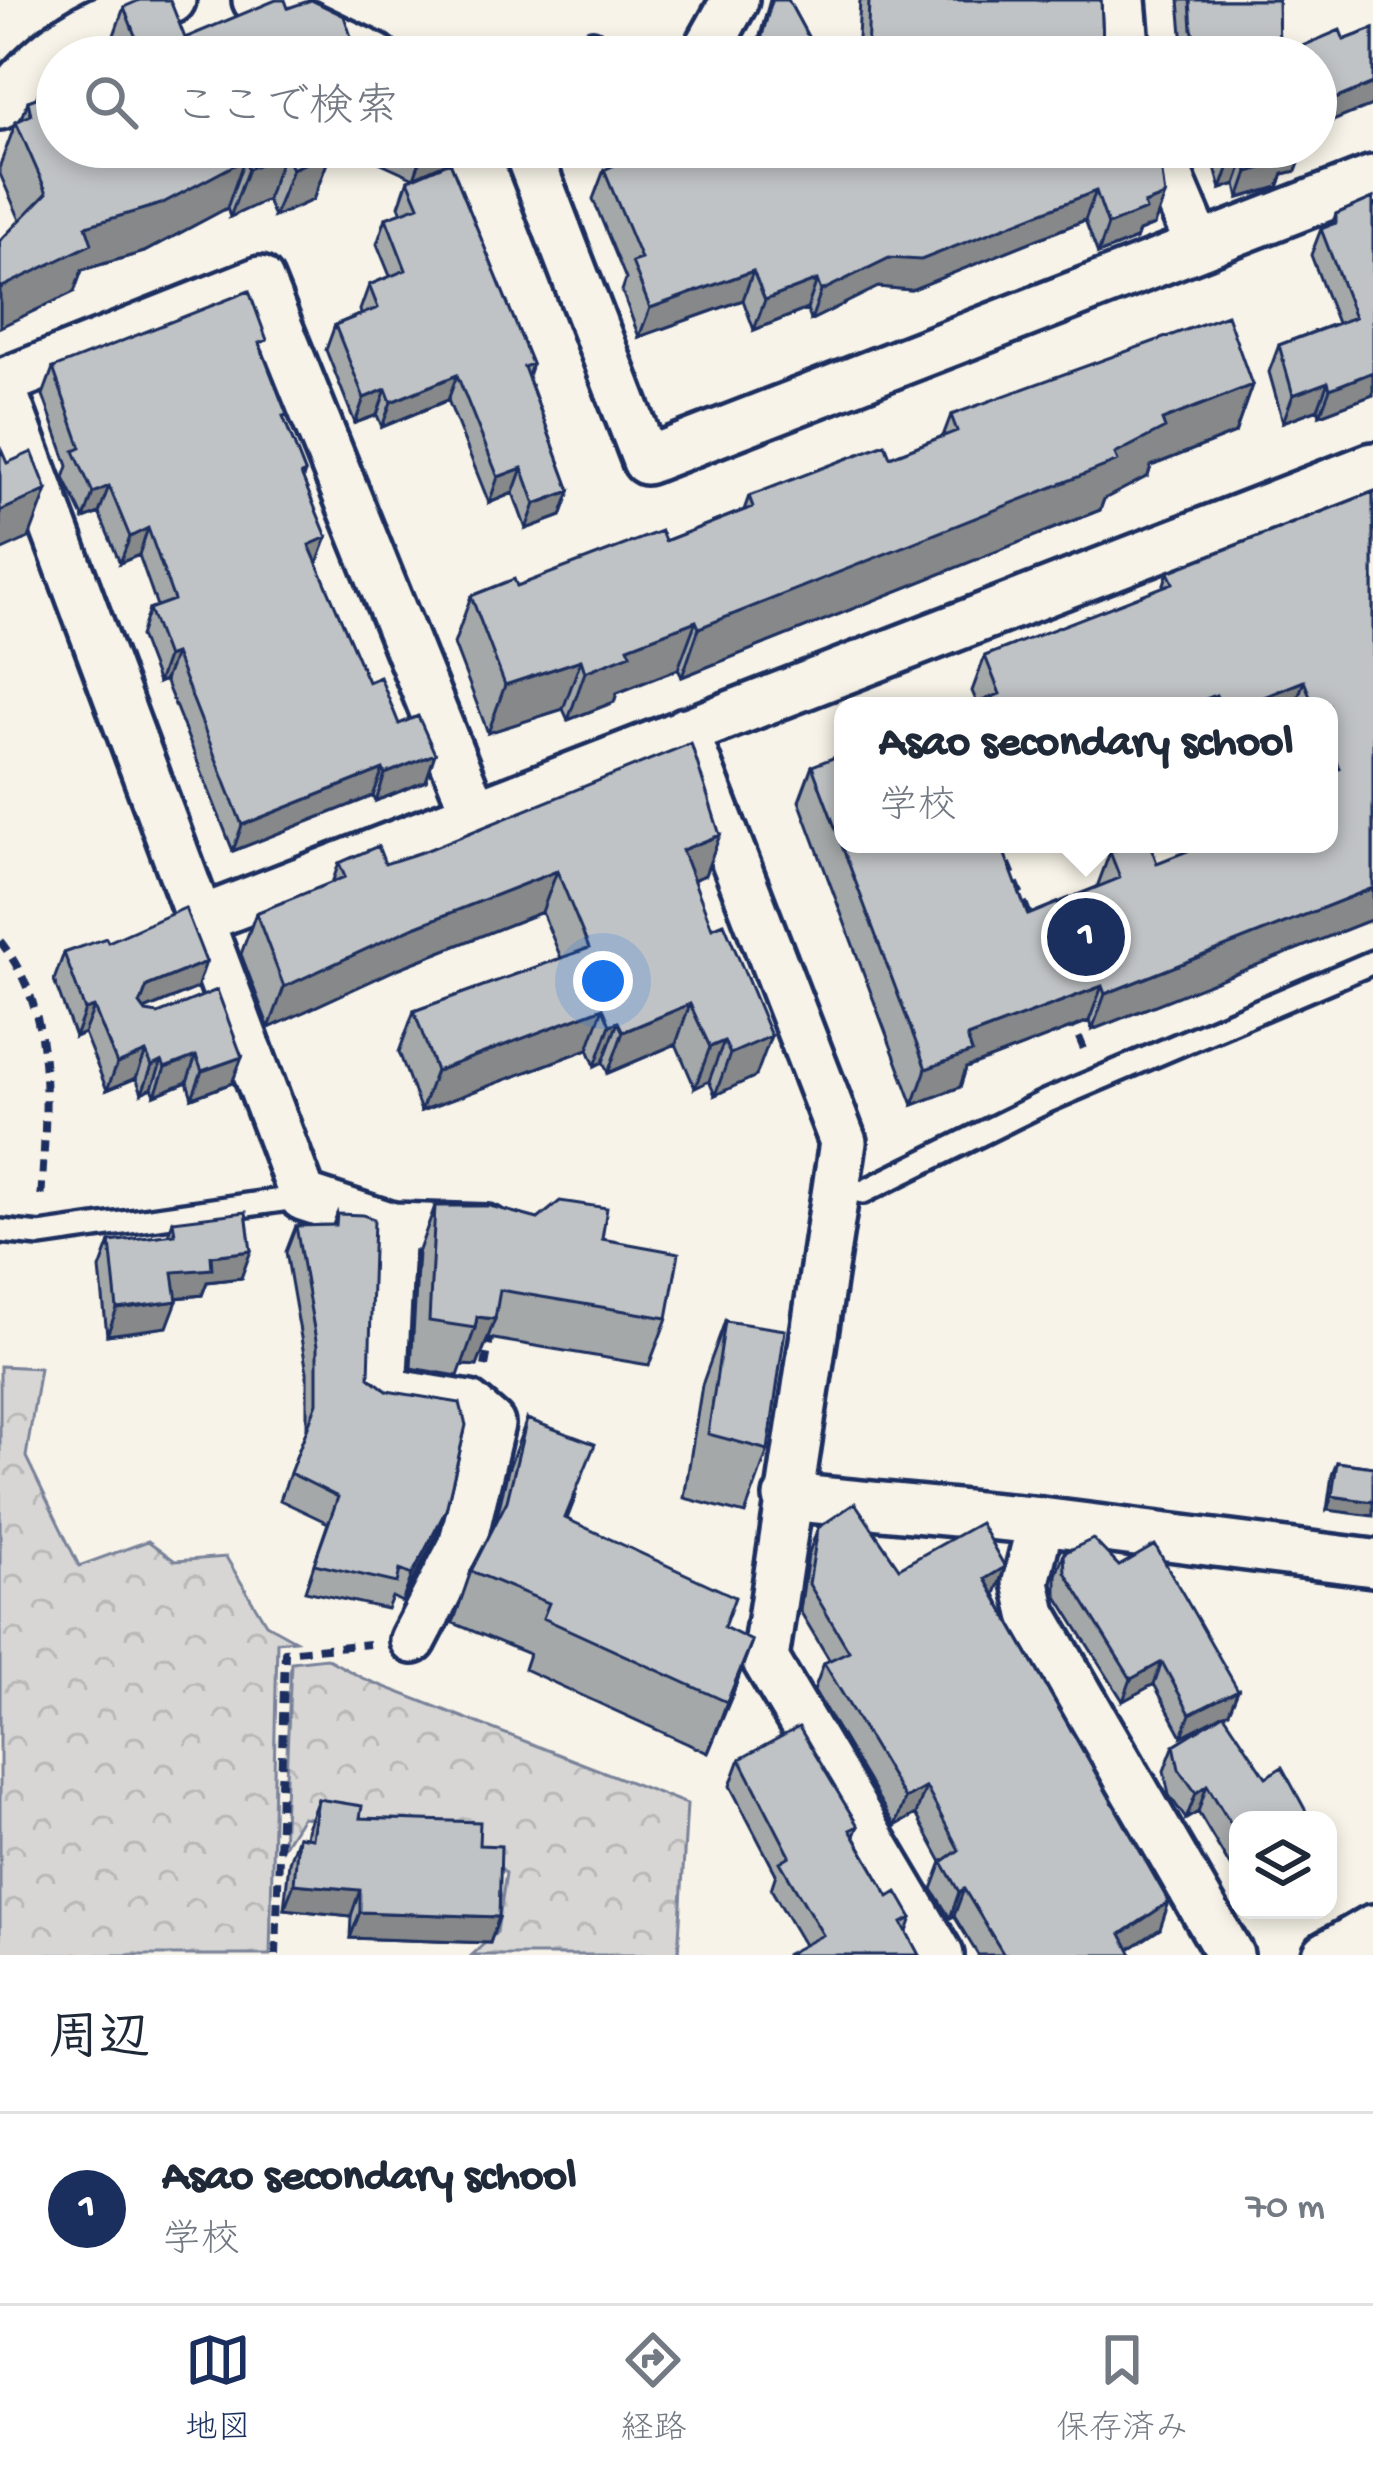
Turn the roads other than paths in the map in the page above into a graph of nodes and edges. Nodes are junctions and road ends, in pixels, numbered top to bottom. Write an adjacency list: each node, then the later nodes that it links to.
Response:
1 (172, 0): 5 (street)
2 (256, 0): 6 (street)
3 (735, 0): 7 (street)
4 (1122, 0): 8 (street)
5 (71, 36)
6 (331, 36)
7 (715, 36)
8 (1125, 36)
9 (36, 59): 10 (street)
10 (9, 77)
11 (534, 168): 14 (street)
12 (1166, 168): 14 (street)
13 (1373, 179): 14 (street)
14 (1199, 246)
15 (0, 382): 18 (street); 19 (street)
16 (1373, 466): 17 (street)
17 (685, 731): 18 (street); 21 (street)
18 (474, 812): 19 (street)
19 (202, 919): 22 (street)
20 (1373, 962): 21 (lane)
21 (839, 1187): 26 (street)
22 (303, 1197): 23 (street); 24 (lane)
23 (392, 1226): 25 (street); 29 (street)
24 (0, 1231)
25 (518, 1240)
26 (787, 1497): 27 (street); 31 (street)
27 (1041, 1521): 28 (street); 32 (street)
28 (1373, 1563)
29 (413, 1640)
30 (1373, 1928): 33 (street)
31 (940, 1955)
32 (1230, 1955)
33 (1326, 1955)

